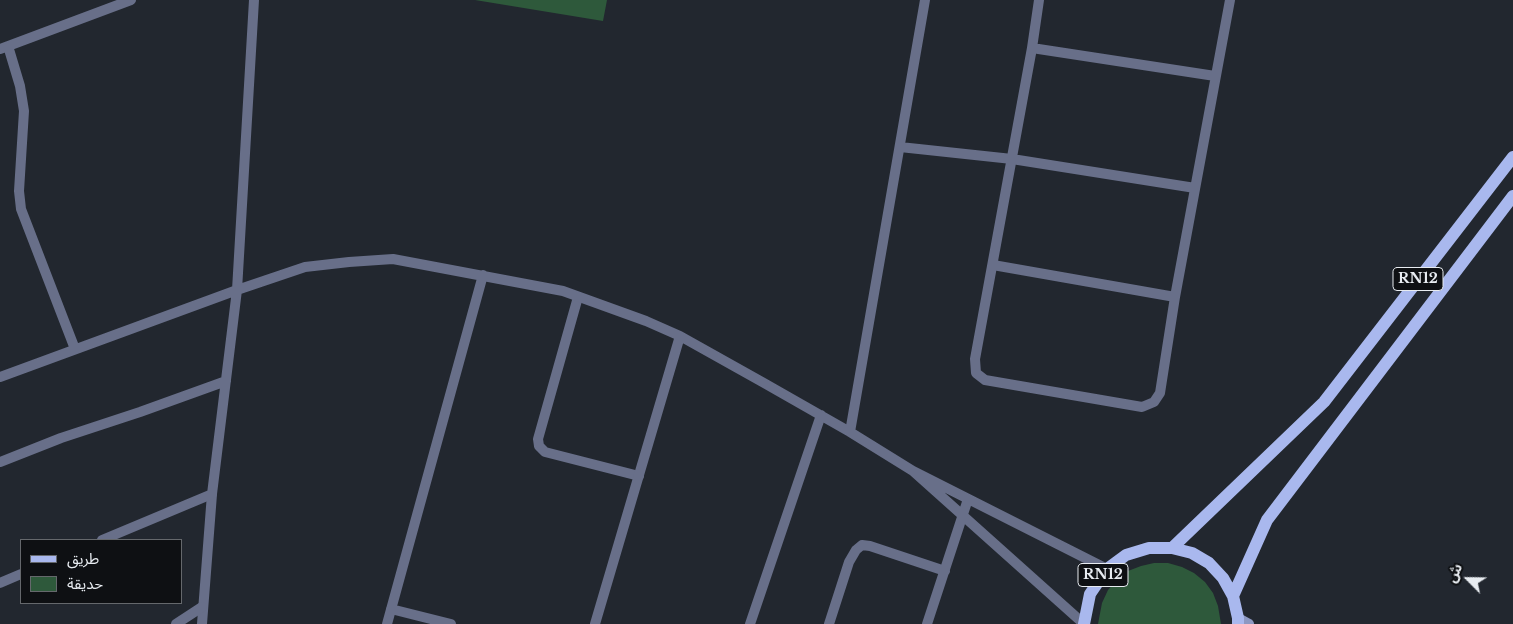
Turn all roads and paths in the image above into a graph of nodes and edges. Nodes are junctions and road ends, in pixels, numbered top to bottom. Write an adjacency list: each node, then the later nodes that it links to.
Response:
1 (131, 0): 6 (street)
2 (254, 0): 16 (street)
3 (925, 0): 9 (street)
4 (1039, 0): 7 (street)
5 (1230, 0): 8 (street)
6 (4, 48): 20 (street)
7 (1032, 48): 8 (street); 11 (street)
8 (1215, 76): 12 (street)
9 (900, 147): 11 (street); 24 (street)
10 (1513, 156): 32 (main road, RN12)
11 (1012, 159): 12 (street); 14 (street)
12 (1195, 188): 18 (street)
13 (1513, 196): 37 (main road, RN12)
14 (993, 265): 18 (street); 18 (street)
15 (483, 275): 16 (street); 17 (street); 39 (street)
16 (237, 290): 20 (street); 22 (street)
17 (578, 297): 19 (street); 27 (street)
18 (1175, 297)
19 (680, 336): 23 (street); 27 (street)
20 (75, 350): 21 (street)
21 (0, 377)
22 (226, 381): 25 (street); 28 (street)
23 (821, 416): 24 (street); 46 (street)
24 (850, 432): 26 (street)
25 (0, 462)
26 (913, 471): 29 (street); 30 (street)
27 (639, 476): 45 (street)
28 (212, 494): 31 (street); 38 (street)
29 (968, 499): 30 (street); 33 (street)
30 (963, 515): 34 (street); 49 (street)
31 (104, 539)
32 (1172, 548): 33 (main road, RN12); 37 (main road, RN12)
33 (1107, 569): 49 (main road, RN12)
34 (945, 571): 47 (street); 48 (street)
35 (20, 574): 36 (street)
36 (0, 583)
37 (1233, 596): 40 (main road, RN12)
38 (202, 607): 41 (street); 42 (street)
39 (392, 609): 43 (street); 44 (street)
40 (1242, 622)
41 (176, 624)
42 (202, 624)
43 (387, 624)
44 (451, 624)
45 (596, 624)
46 (750, 624)
47 (829, 624)
48 (928, 624)
49 (1084, 624)

